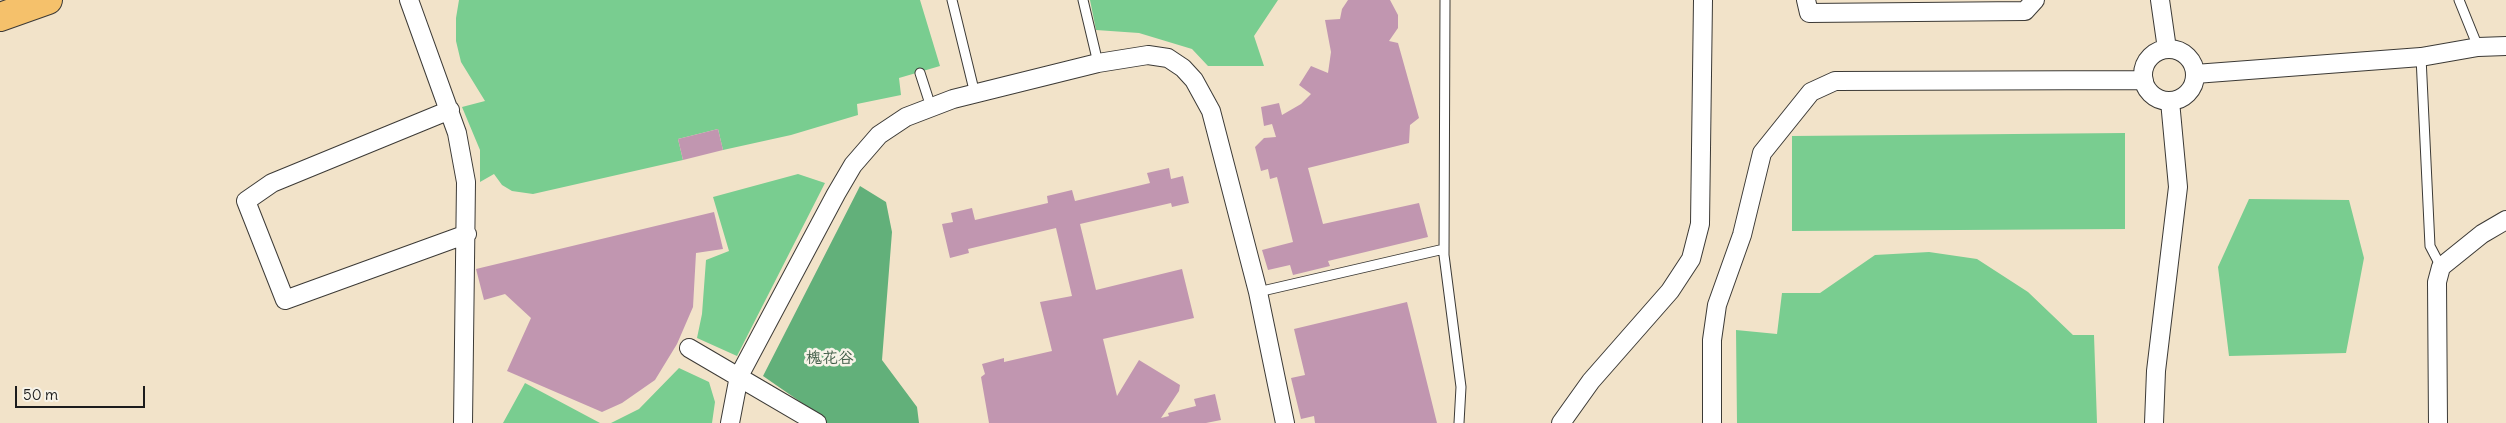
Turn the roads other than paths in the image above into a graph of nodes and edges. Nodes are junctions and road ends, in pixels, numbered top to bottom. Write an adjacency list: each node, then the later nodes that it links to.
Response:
1 (48, 0): 11 (highway)
2 (409, 0): 23 (street)
3 (952, 0): 20 (lane)
4 (1083, 0): 16 (lane)
5 (1445, 0): 26 (lane)
6 (1703, 0): 36 (street)
7 (1806, 0): 8 (street)
8 (2034, 0)
9 (2160, 0): 14 (street)
10 (2459, 0): 13 (lane)
11 (0, 17)
12 (2506, 46): 13 (street)
13 (2478, 47): 15 (street)
14 (2168, 49): 18 (street); 19 (street)
15 (2422, 57): 18 (street); 27 (lane)
16 (1098, 63): 20 (street); 28 (street)
17 (920, 72): 22 (lane)
18 (2195, 74): 21 (street)
19 (2144, 80): 21 (street); 37 (street)
20 (975, 94): 22 (street)
21 (2170, 101): 38 (street)
22 (931, 107): 30 (street)
23 (450, 110): 25 (street); 25 (street)
24 (2506, 220): 27 (street)
25 (466, 234): 32 (street)
26 (1444, 249): 28 (lane); 35 (lane)
27 (2441, 267): 39 (street)
28 (1258, 292): 34 (street)
29 (689, 348): 30 (street)
30 (740, 376): 31 (street); 33 (street)
31 (810, 419)
32 (462, 423)
33 (730, 423)
34 (1285, 423)
35 (1459, 423)
36 (1561, 423)
37 (1712, 423)
38 (2154, 423)
39 (2438, 423)

